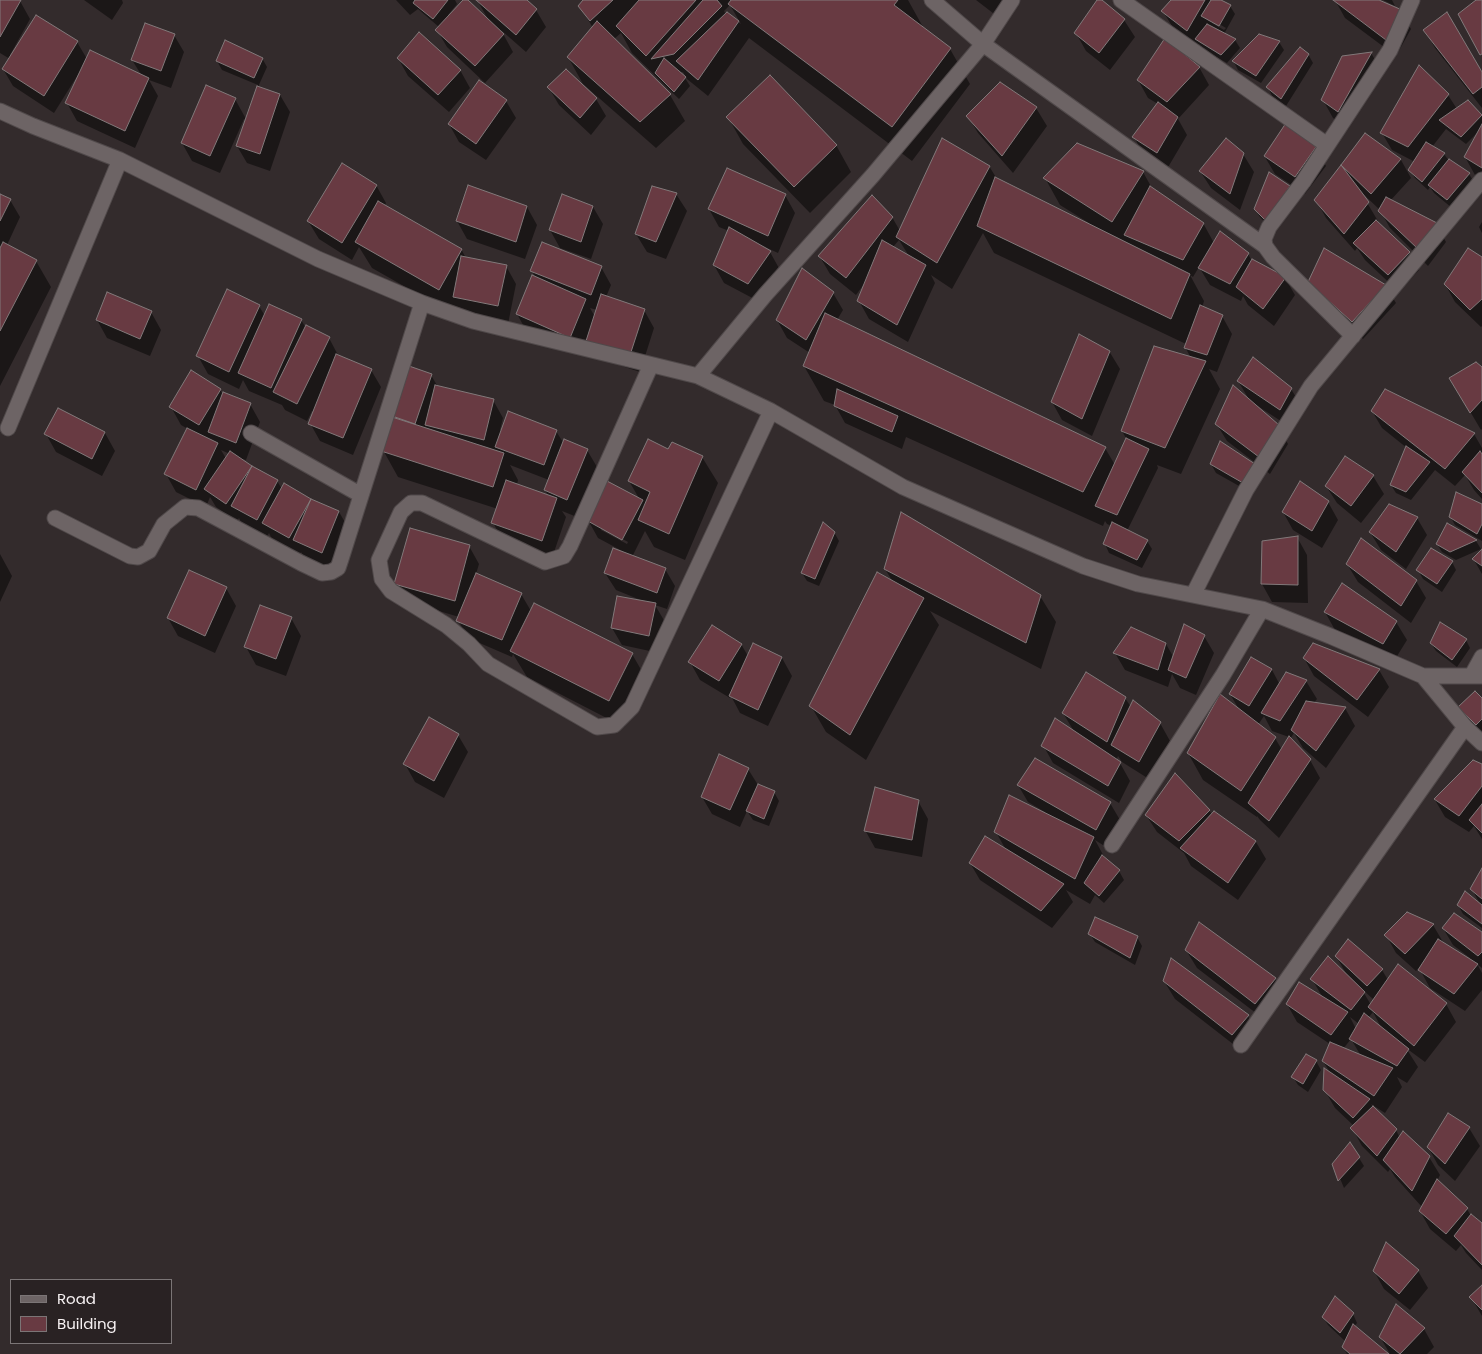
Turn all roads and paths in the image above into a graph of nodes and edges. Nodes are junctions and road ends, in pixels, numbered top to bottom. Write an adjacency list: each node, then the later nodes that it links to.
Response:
1 (932, 0): 5 (street)
2 (1012, 0): 5 (street)
3 (1121, 0): 7 (street)
4 (1412, 0): 7 (street)
5 (983, 44): 10 (street); 14 (street)
6 (0, 112): 8 (street)
7 (1328, 145): 10 (street)
8 (120, 160): 11 (street); 16 (street)
9 (1482, 180): 12 (street)
10 (1265, 246): 12 (street)
11 (422, 303): 13 (street); 18 (street)
12 (1353, 336): 20 (street)
13 (650, 365): 14 (street); 15 (street)
14 (698, 376): 15 (street)
15 (771, 411): 20 (street)
16 (8, 428)
17 (250, 433): 18 (street)
18 (361, 495): 19 (street)
19 (55, 518)
20 (1192, 595): 21 (street)
21 (1262, 609): 24 (street); 27 (street)
22 (1482, 657): 23 (street)
23 (1477, 675): 24 (street)
24 (1423, 676): 25 (street)
25 (1465, 727): 26 (street); 28 (street)
26 (1482, 743)
27 (1112, 845)
28 (1241, 1045)

